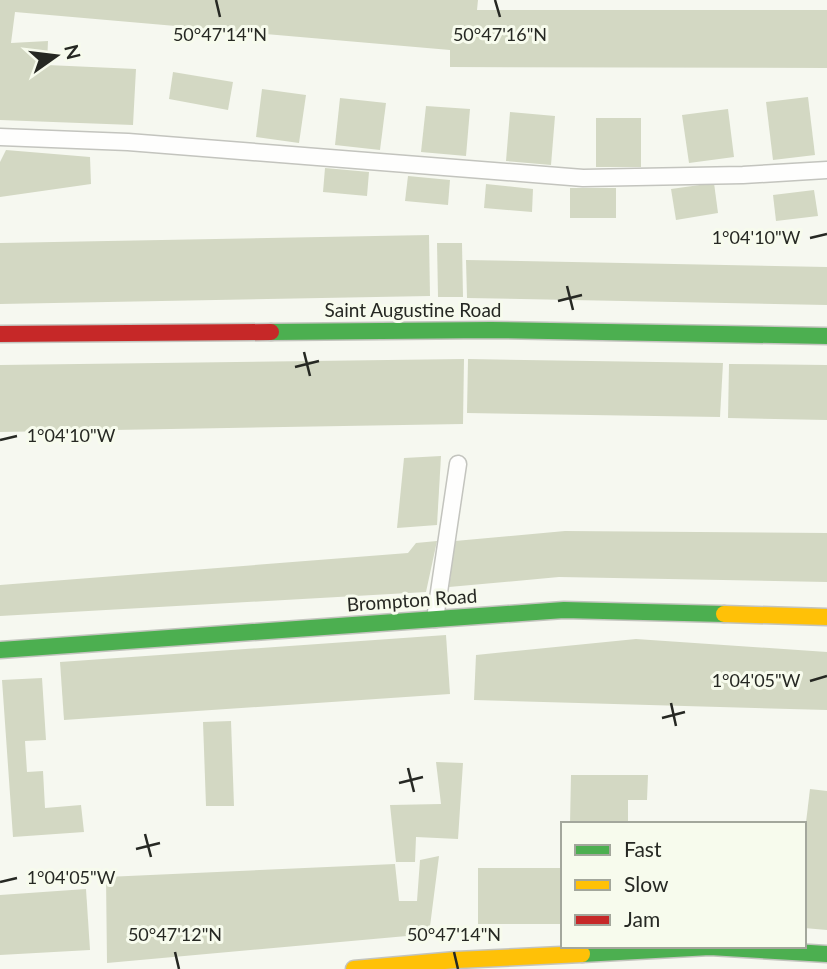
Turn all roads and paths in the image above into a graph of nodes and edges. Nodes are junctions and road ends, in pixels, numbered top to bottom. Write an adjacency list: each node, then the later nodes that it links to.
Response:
1 (0, 137): 2 (lane)
2 (827, 170)
3 (0, 334): 4 (street, Saint Augustine Road)
4 (827, 335)
5 (458, 464): 7 (lane)
6 (827, 617): 7 (street, Brompton Road)
7 (435, 619): 8 (street, Brompton Road)
8 (0, 650)
9 (690, 948): 12 (street)
10 (727, 948): 11 (street)
11 (827, 954)
12 (354, 969)

